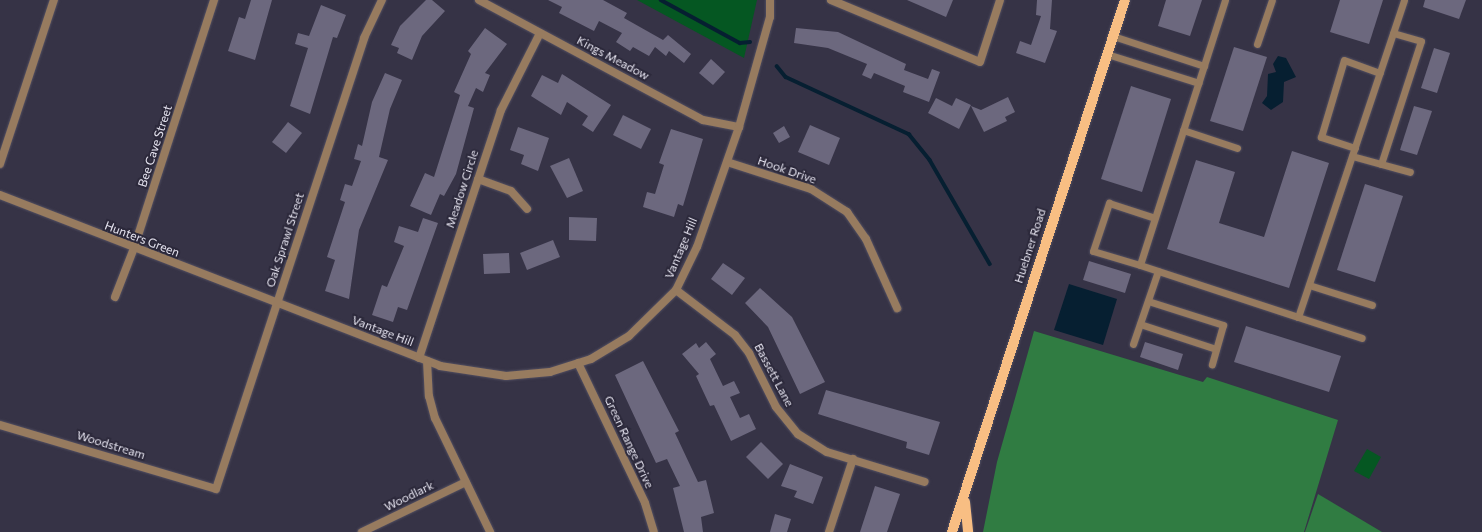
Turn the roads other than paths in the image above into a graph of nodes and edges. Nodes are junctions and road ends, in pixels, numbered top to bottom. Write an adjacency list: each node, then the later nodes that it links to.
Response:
1 (54, 0): 26 (street)
2 (214, 0): 33 (street, Bee Cave Street)
3 (382, 0): 40 (street, Oak Sprawl Street)
4 (479, 0): 12 (street, Kings Meadow)
5 (770, 0): 20 (street, Vantage Hill)
6 (831, 0): 7 (street)
7 (1000, 0)
8 (1125, 0): 14 (main road, Huebner Road)
9 (1225, 0): 17 (lane)
10 (1272, 0): 15 (lane)
11 (1404, 0): 13 (lane)
12 (540, 32): 20 (street, Kings Meadow); 29 (street, Meadow Circle)
13 (1393, 33): 18 (lane); 27 (lane)
14 (1113, 36): 16 (main road, Huebner Road); 17 (lane)
15 (1258, 44)
16 (1107, 54): 19 (lane); 56 (main road, Huebner Road)
17 (1204, 66): 19 (lane)
18 (1380, 73): 23 (lane); 23 (lane)
19 (1199, 83): 21 (lane)
20 (739, 127): 25 (street, Vantage Hill)
21 (1183, 130): 22 (lane); 32 (lane)
22 (1237, 148)
23 (1355, 148): 24 (lane)
24 (1352, 156): 27 (lane); 36 (lane)
25 (727, 162): 37 (street, Vantage Hill); 42 (street, Hook Drive)
26 (0, 164)
27 (1381, 164): 28 (lane)
28 (1410, 172)
29 (478, 179): 31 (street); 48 (street, Meadow Circle)
30 (0, 195): 33 (street, Hunters Green)
31 (527, 209)
32 (1155, 218): 34 (lane); 34 (lane)
33 (134, 248): 38 (street, Bee Cave Street); 40 (street, Hunters Green)
34 (1140, 265): 35 (lane)
35 (1158, 272): 39 (lane); 43 (lane)
36 (1309, 285): 41 (lane); 43 (lane)
37 (676, 290): 49 (street, Vantage Hill); 52 (street, Bassett Lane)
38 (115, 297)
39 (1148, 301): 44 (lane); 47 (lane)
40 (277, 303): 48 (street, Vantage Hill); 55 (street, Oak Sprawl Street)
41 (1372, 305)
42 (896, 308)
43 (1298, 317): 45 (lane)
44 (1140, 324): 46 (lane); 47 (lane)
45 (1362, 338)
46 (1133, 344)
47 (1216, 349): 50 (lane)
48 (423, 360): 49 (street, Vantage Hill); 53 (street, Meadow Circle)
49 (578, 363): 59 (street, Green Range Drive)
50 (1212, 364)
51 (0, 425): 55 (street, Woodstream)
52 (853, 459): 54 (street, Bassett Lane); 60 (street)
53 (466, 482): 57 (street, Woodlark); 58 (street, Meadow Circle)
54 (925, 482)
55 (216, 489)
56 (965, 500): 61 (main road, Huebner Road); 62 (main road, Huebner Road)
57 (362, 532)
58 (490, 532)
59 (654, 532)
60 (829, 532)
61 (952, 532)
62 (968, 532)

